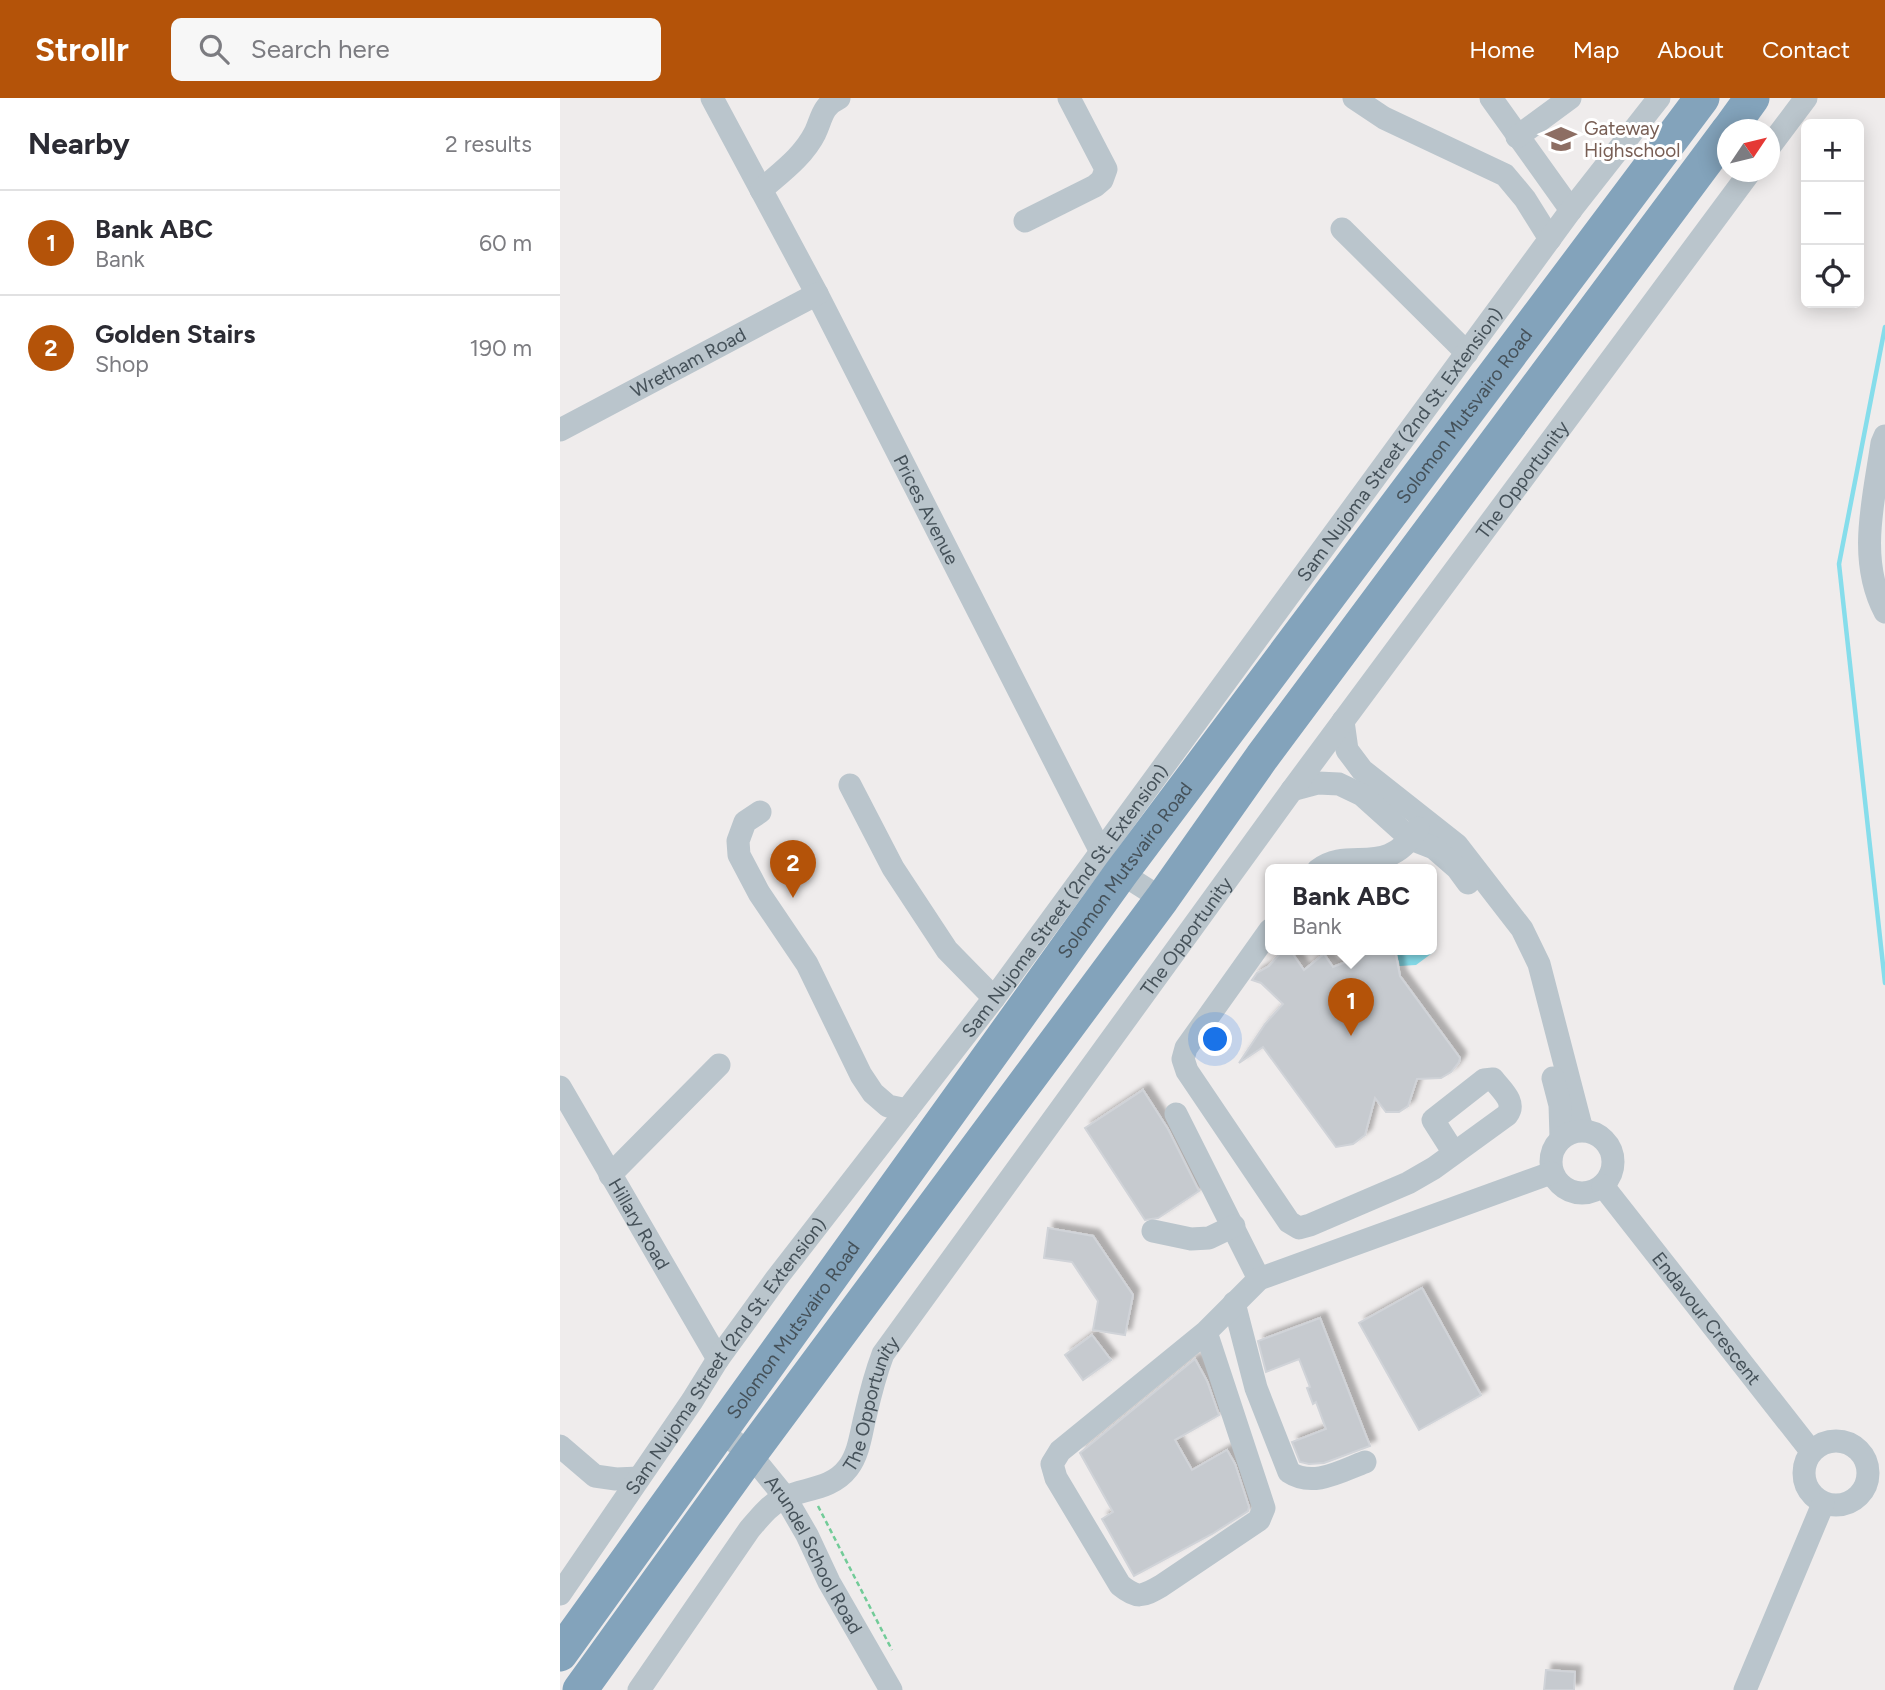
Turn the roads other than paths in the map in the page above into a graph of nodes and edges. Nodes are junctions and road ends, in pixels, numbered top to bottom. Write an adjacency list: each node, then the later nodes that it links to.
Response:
1 (712, 98): 16 (street, Prices Avenue)
2 (839, 98): 16 (street)
3 (1069, 98): 18 (street)
4 (1354, 98): 20 (street)
5 (1491, 98): 13 (street)
6 (1570, 98): 13 (street)
7 (1702, 98): 31 (highway, Solomon Mutsvairo Road)
8 (1752, 98): 11 (highway)
9 (1806, 98): 12 (street)
10 (1653, 101): 17 (street, Sam Nujoma Street (2nd St. Extension))
11 (1736, 119)
12 (1780, 132)
13 (1517, 137): 17 (street)
14 (1717, 145): 33 (highway)
15 (1743, 182): 26 (street, The Opportunity)
16 (761, 190): 21 (street, Prices Avenue)
17 (1571, 210): 20 (street, Sam Nujoma Street (2nd St. Extension))
18 (1025, 221)
19 (1342, 229): 22 (street)
20 (1550, 239): 22 (street, Sam Nujoma Street (2nd St. Extension))
21 (817, 295): 23 (street, Wretham Road); 31 (street, Prices Avenue)
22 (1467, 353): 31 (street, Sam Nujoma Street (2nd St. Extension))
23 (560, 430)
24 (1885, 436): 25 (street)
25 (1885, 612)
26 (1343, 721): 28 (street, The Opportunity); 30 (street)
27 (849, 786): 35 (street)
28 (1292, 790): 30 (street); 58 (street, The Opportunity)
29 (760, 812): 38 (street)
30 (1417, 829): 32 (street); 40 (street)
31 (1111, 862): 33 (street); 35 (street, Sam Nujoma Street (2nd St. Extension)); 51 (highway, Solomon Mutsvairo Road)
32 (1329, 864)
33 (1162, 899): 54 (highway)
34 (1265, 937): 41 (street)
35 (995, 998): 38 (street, Sam Nujoma Street (2nd St. Extension))
36 (719, 1065): 43 (street)
37 (560, 1087): 43 (street, Hillary Road)
38 (907, 1110): 50 (street, Sam Nujoma Street (2nd St. Extension))
39 (1176, 1114): 45 (street)
40 (1572, 1133): 42 (street); 44 (street)
41 (1454, 1153)
42 (1551, 1173): 44 (street); 47 (street)
43 (610, 1175): 50 (street, Hillary Road)
44 (1603, 1186): 53 (street, Endavour Crescent)
45 (1234, 1226): 46 (street); 47 (street)
46 (1153, 1231)
47 (1259, 1279): 48 (street)
48 (1234, 1303): 49 (street); 55 (street)
49 (1206, 1332): 49 (street)
50 (718, 1359): 56 (street, Sam Nujoma Street (2nd St. Extension))
51 (720, 1430): 54 (street, Arundel School Road); 61 (highway, Solomon Mutsvairo Road)
52 (560, 1446): 56 (street)
53 (1811, 1451): 57 (street); 59 (street)
54 (750, 1454): 58 (street, Arundel School Road); 62 (highway)
55 (1365, 1462)
56 (639, 1478): 60 (street, Sam Nujoma Street (2nd St. Extension))
57 (1875, 1490): 59 (street)
58 (785, 1497): 63 (street, The Opportunity); 64 (street, Arundel School Road)
59 (1823, 1504): 65 (street)
60 (560, 1594)
61 (560, 1654)
62 (580, 1690)
63 (639, 1690)
64 (891, 1690)
65 (1745, 1690)

